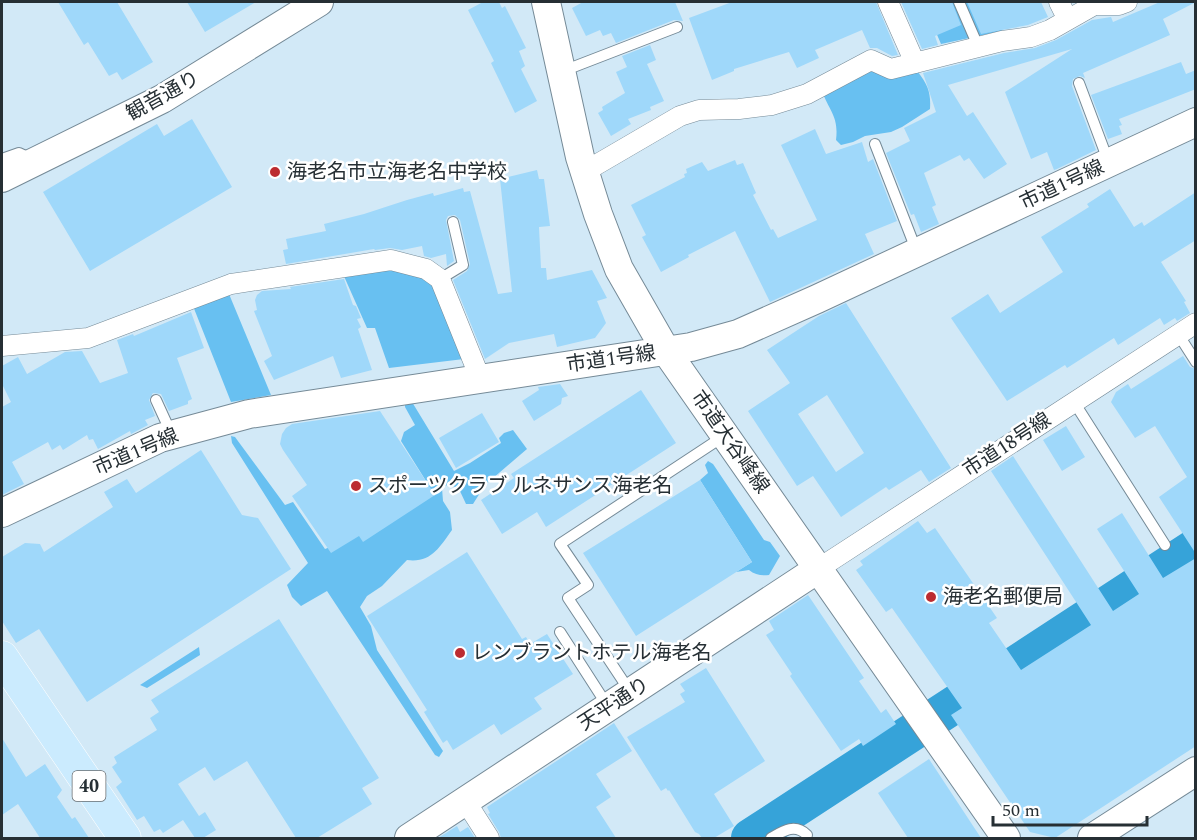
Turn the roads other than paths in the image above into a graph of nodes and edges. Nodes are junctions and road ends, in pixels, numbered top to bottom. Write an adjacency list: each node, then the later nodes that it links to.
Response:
1 (319, 2): 15 (street, 観音通り)
2 (546, 2): 10 (street, 市道大谷峰線)
3 (888, 2): 9 (street)
4 (959, 2): 8 (lane)
5 (1128, 2): 6 (street)
6 (1063, 10): 8 (street)
7 (676, 27): 10 (lane)
8 (978, 46): 9 (street)
9 (915, 63): 17 (street)
10 (560, 72): 17 (street, 市道大谷峰線)
11 (1079, 83): 16 (lane)
12 (1196, 122): 16 (street, 市道1号線)
13 (875, 144): 20 (lane)
14 (2, 159): 15 (lane)
15 (37, 162): 18 (street, 観音通り)
16 (1109, 163): 20 (street, 市道1号線)
17 (584, 172): 25 (street, 市道大谷峰線)
18 (2, 178)
19 (453, 222): 21 (lane)
20 (917, 253): 25 (street, 市道1号線)
21 (440, 279): 24 (street); 27 (street)
22 (1196, 323): 23 (street, 市道18号線)
23 (1178, 334): 26 (lane); 29 (street, 市道18号線)
24 (2, 346)
25 (666, 351): 27 (street, 市道1号線); 31 (street, 市道大谷峰線)
26 (1196, 362)
27 (480, 378): 30 (street, 市道1号線)
28 (156, 400): 30 (lane)
29 (1074, 402): 33 (lane); 34 (street, 市道18号線)
30 (172, 435): 32 (street, 市道1号線)
31 (725, 435): 34 (street, 市道大谷峰線); 37 (lane)
32 (2, 513)
33 (1165, 545)
34 (818, 568): 37 (street, 天平通り); 45 (street, 市道大谷峰線)
35 (560, 632): 37 (lane)
36 (2, 657): 41 (main road, 40)
37 (620, 701): 39 (street, 天平通り)
38 (1196, 771): 46 (street)
39 (466, 802): 42 (street, 天平通り); 43 (street)
40 (807, 835): 44 (lane)
41 (124, 838)
42 (409, 838)
43 (489, 838)
44 (771, 838)
45 (1006, 838)
46 (1092, 838)

